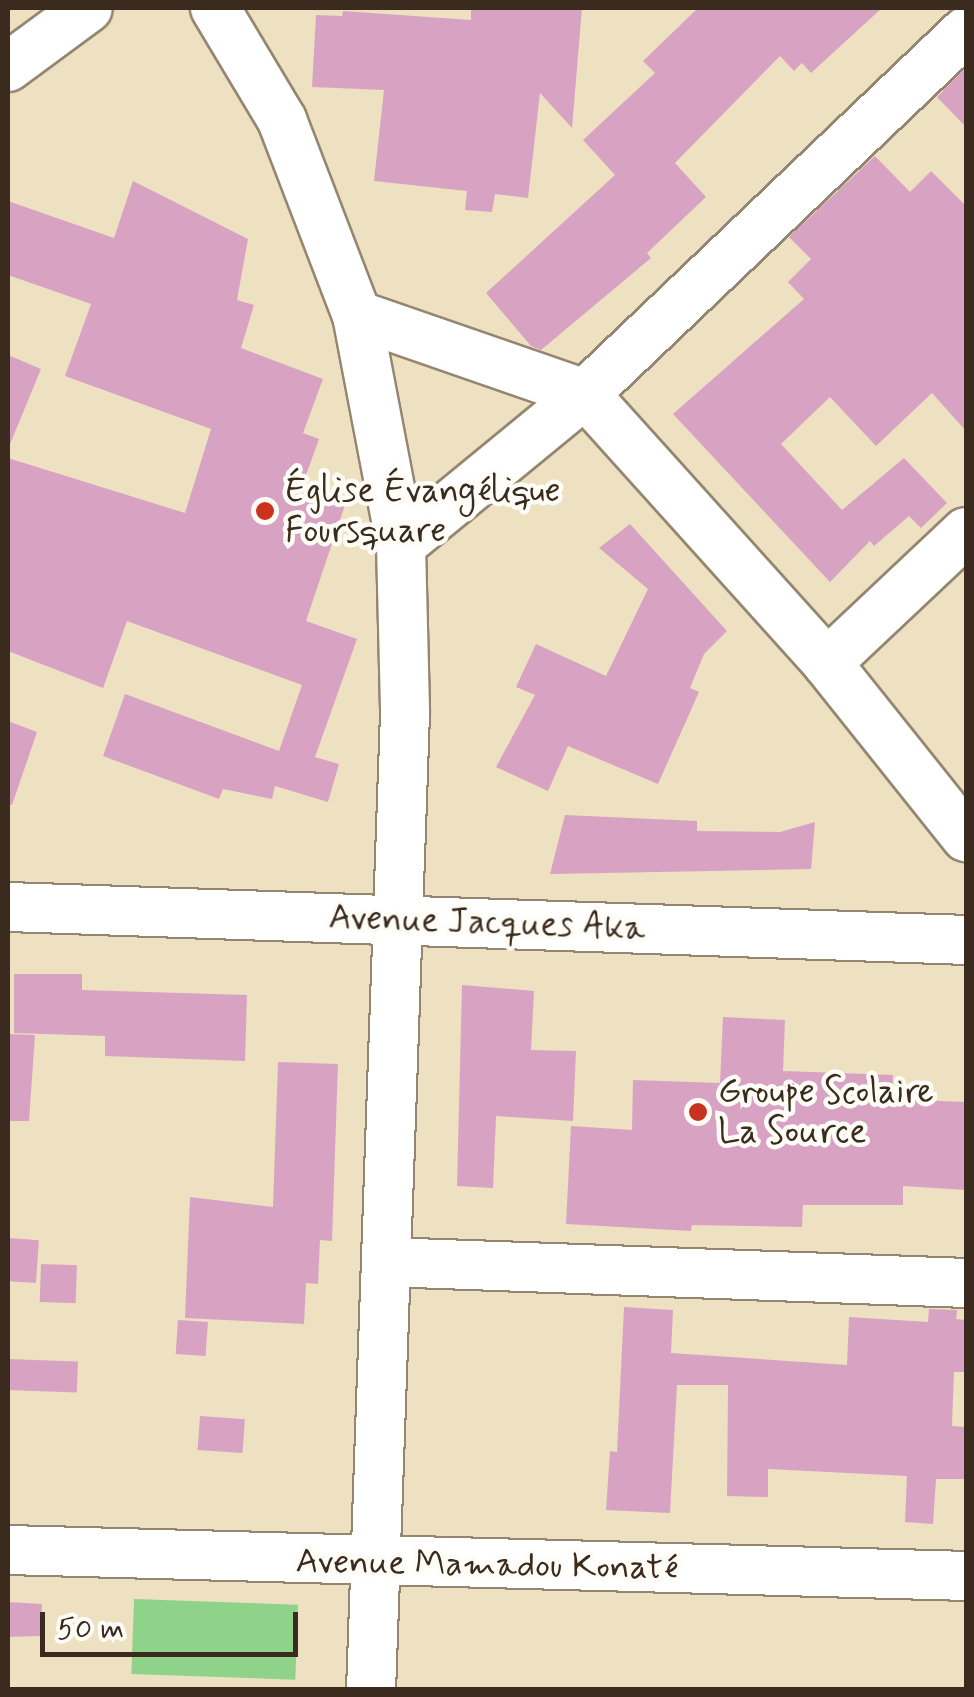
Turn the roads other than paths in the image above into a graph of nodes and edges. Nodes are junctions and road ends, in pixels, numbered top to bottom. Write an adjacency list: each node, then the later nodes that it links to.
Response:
1 (88, 8): 4 (street)
2 (215, 8): 5 (street)
3 (966, 31): 6 (street)
4 (8, 67)
5 (357, 315): 6 (street); 8 (street)
6 (586, 394): 8 (street); 9 (street)
7 (966, 532): 9 (street)
8 (402, 546): 12 (street)
9 (827, 663): 10 (street)
10 (966, 837)
11 (8, 907): 12 (street, Avenue Jacques Aka)
12 (398, 920): 13 (street, Avenue Jacques Aka); 14 (street)
13 (966, 940)
14 (386, 1262): 15 (street); 17 (street)
15 (966, 1283)
16 (8, 1550): 17 (street, Avenue Mamadou Konaté)
17 (376, 1563): 18 (street, Avenue Mamadou Konaté); 19 (street)
18 (966, 1576)
19 (372, 1690)

